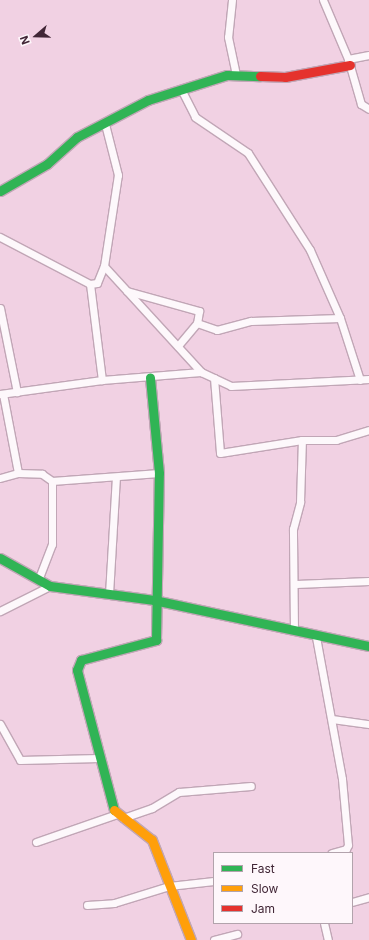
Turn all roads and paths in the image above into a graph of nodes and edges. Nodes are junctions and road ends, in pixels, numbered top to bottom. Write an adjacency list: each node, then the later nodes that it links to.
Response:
1 (232, 0): 5 (street)
2 (323, 0): 4 (street)
3 (369, 55): 4 (street)
4 (349, 62): 5 (street); 7 (street)
5 (236, 74): 6 (street)
6 (181, 89): 8 (street); 15 (street)
7 (369, 109)
8 (104, 124): 9 (street); 11 (street)
9 (0, 191)
10 (0, 237): 12 (street)
11 (104, 266): 12 (street); 13 (street)
12 (90, 284): 22 (street)
13 (127, 291): 16 (street); 17 (street)
14 (0, 308): 24 (street)
15 (340, 318): 16 (street); 23 (street)
16 (197, 323): 17 (street)
17 (178, 346): 18 (street)
18 (201, 372): 19 (street); 20 (street)
19 (150, 376): 22 (street); 29 (street)
20 (214, 378): 23 (street); 27 (street)
21 (369, 379): 23 (street)
22 (102, 380): 24 (street)
23 (360, 380)
24 (17, 392): 25 (street)
25 (2, 394): 28 (street)
26 (369, 430): 27 (street)
27 (302, 440): 36 (street)
28 (18, 473): 31 (street); 32 (street)
29 (159, 473): 30 (street); 39 (street)
30 (116, 477): 32 (street); 38 (street)
31 (0, 478)
32 (52, 481): 34 (street)
33 (0, 558): 34 (street)
34 (38, 578): 37 (street)
35 (369, 580): 36 (street)
36 (296, 584): 41 (street)
37 (50, 586): 38 (street); 40 (street)
38 (110, 594): 39 (street)
39 (154, 600): 41 (street); 47 (street)
40 (0, 611)
41 (294, 630): 42 (street)
42 (316, 637): 43 (street); 44 (street)
43 (369, 646)
44 (332, 719): 46 (street); 51 (street)
45 (0, 724): 47 (street)
46 (369, 724)
47 (100, 758): 49 (street)
48 (251, 786): 49 (street)
49 (120, 816): 50 (street); 53 (street)
50 (36, 842)
51 (335, 852)
52 (213, 881): 53 (street)
53 (169, 886): 56 (street); 59 (street)
54 (369, 897): 55 (street)
55 (353, 902)
56 (87, 905)
57 (324, 924): 61 (street)
58 (237, 934): 60 (street)
59 (192, 940)
60 (214, 940)
61 (328, 940)

